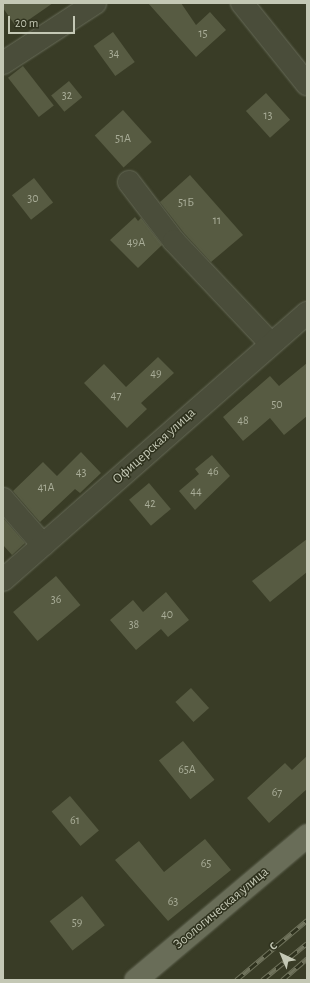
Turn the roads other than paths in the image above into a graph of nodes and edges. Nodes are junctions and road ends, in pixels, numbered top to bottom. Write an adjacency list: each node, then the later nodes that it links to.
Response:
1 (94, 3): 3 (street)
2 (242, 3): 4 (street)
3 (3, 63)
4 (307, 84)
5 (129, 182): 7 (street)
6 (307, 313): 7 (street, Офицерская улица)
7 (270, 343): 9 (street, Офицерская улица)
8 (3, 498): 9 (street)
9 (42, 545): 10 (street, Офицерская улица)
10 (3, 580)
11 (307, 836): 12 (main road, Зоологическая улица)
12 (136, 980)

